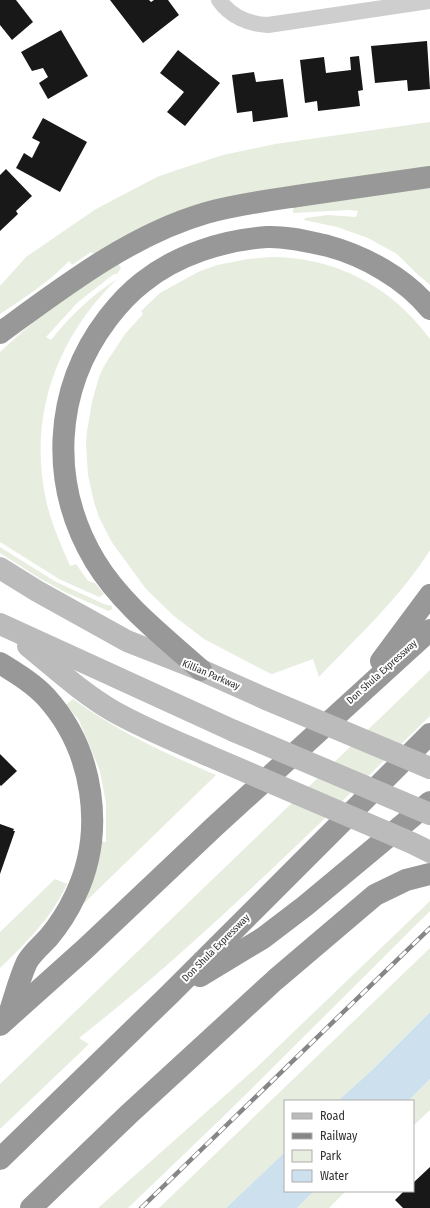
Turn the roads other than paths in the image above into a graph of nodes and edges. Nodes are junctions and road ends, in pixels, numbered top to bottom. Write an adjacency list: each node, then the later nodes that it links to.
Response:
1 (219, 0): 2 (street)
2 (430, 1)
3 (430, 177): 5 (highway)
4 (430, 309): 11 (highway)
5 (0, 333)
6 (0, 568): 11 (main road, Killian Parkway)
7 (430, 595): 12 (highway)
8 (2, 625): 16 (main road, bridge); 17 (main road, bridge)
9 (430, 630): 12 (highway, Don Shula Expressway)
10 (0, 663): 20 (highway)
11 (201, 670): 14 (main road, Killian Parkway, bridge)
12 (353, 699): 20 (highway, Don Shula Expressway)
13 (430, 734): 19 (highway, Don Shula Expressway)
14 (430, 768)
15 (430, 802): 19 (highway)
16 (430, 814)
17 (430, 852)
18 (430, 874): 22 (highway)
19 (170, 994): 21 (highway, Don Shula Expressway)
20 (4, 1022)
21 (0, 1159)
22 (31, 1208)

